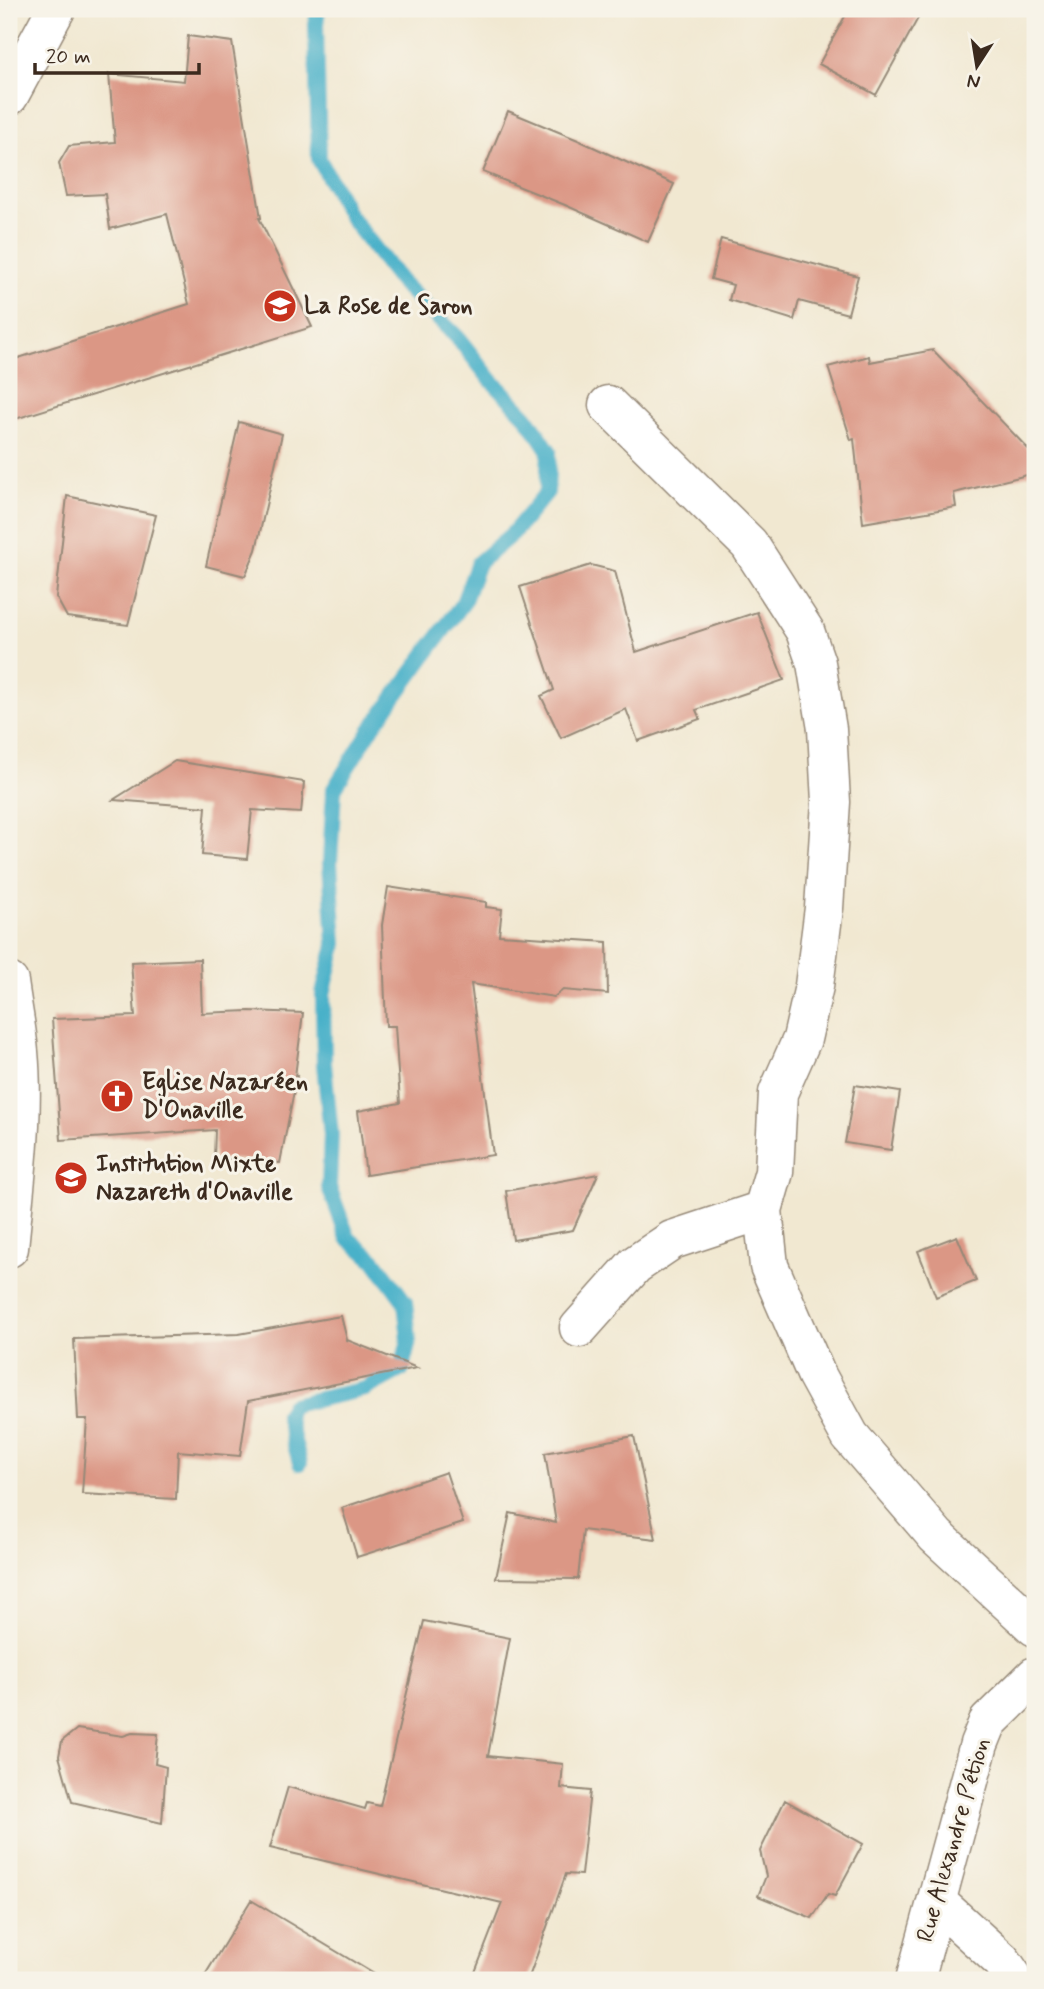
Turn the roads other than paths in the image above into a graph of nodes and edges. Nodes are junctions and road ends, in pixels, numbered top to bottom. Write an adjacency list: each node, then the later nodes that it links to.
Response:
1 (56, 9): 2 (street)
2 (9, 96)
3 (608, 405): 6 (street)
4 (9, 982): 5 (street)
5 (14, 1053): 7 (street)
6 (763, 1210): 8 (street); 9 (street)
7 (9, 1248)
8 (579, 1328)
9 (1035, 1627)
10 (1035, 1676): 11 (street, Rue Alexandre Pétion)
11 (937, 1902): 12 (street, Rue Alexandre Pétion); 13 (street)
12 (915, 1980)
13 (1015, 1980)

